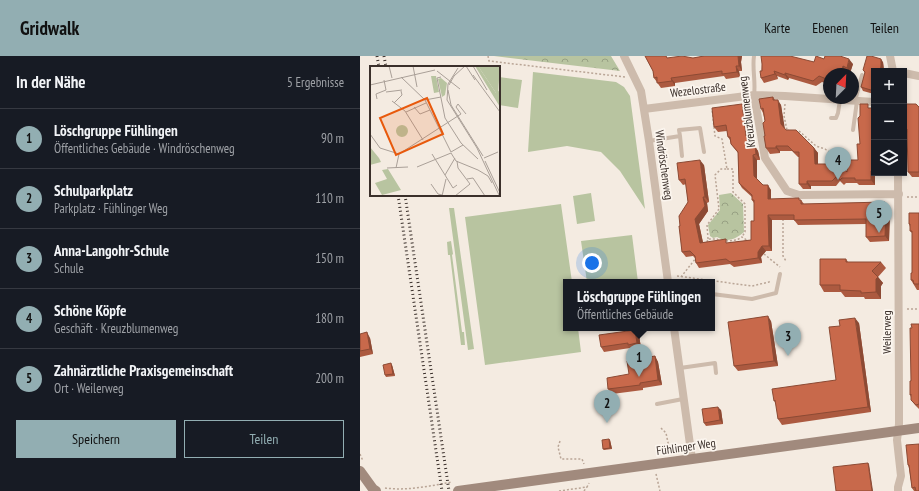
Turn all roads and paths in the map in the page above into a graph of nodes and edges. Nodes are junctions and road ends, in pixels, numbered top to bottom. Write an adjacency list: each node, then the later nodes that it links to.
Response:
1 (488, 56): 9 (path)
2 (624, 56): 9 (street, Windröschenweg)
3 (754, 56): 11 (lane, Kreuzblumenweg)
4 (890, 56): 5 (street)
5 (893, 68)
6 (907, 74): 8 (street)
7 (862, 75): 10 (lane)
8 (919, 76)
9 (635, 78): 19 (street, Windröschenweg)
10 (859, 88)
11 (754, 95): 12 (street, Wezelostraße); 14 (street, Wezelostraße); 29 (street, Kreuzblumenweg)
12 (785, 96): 13 (street, Wezelostraße); 24 (path)
13 (823, 99)
14 (711, 101): 19 (street, Wezelostraße); 27 (path)
15 (859, 101): 16 (street, Wezelostraße)
16 (871, 102)
17 (839, 104): 20 (lane)
18 (856, 104): 21 (lane)
19 (644, 109): 23 (street, Windröschenweg)
20 (831, 118)
21 (853, 130)
22 (680, 136): 23 (lane); 25 (lane); 26 (lane)
23 (649, 141): 42 (street, Windröschenweg)
24 (843, 149)
25 (704, 152)
26 (682, 156)
27 (727, 169): 32 (path); 33 (path)
28 (898, 176): 29 (street, Weilerweg)
29 (899, 195): 30 (path); 46 (street, Weilerweg)
30 (919, 197)
31 (783, 219): 38 (path)
32 (742, 237): 33 (path); 34 (path)
33 (708, 239): 35 (path)
34 (748, 241)
35 (706, 246)
36 (764, 254): 39 (path)
37 (696, 258): 41 (path)
38 (786, 261)
39 (783, 269)
40 (780, 274): 44 (path); 45 (lane)
41 (681, 277): 42 (path); 43 (path)
42 (667, 279)
43 (697, 279)
44 (715, 281)
45 (715, 294)
46 (899, 309): 47 (path); 55 (street, Weilerweg)
47 (919, 309)
48 (674, 331): 49 (street)
49 (679, 368): 50 (lane); 51 (street)
50 (716, 373)
51 (683, 399): 52 (lane); 59 (street)
52 (657, 404)
53 (661, 428): 58 (path)
54 (919, 428): 55 (street, Fühlinger Weg)
55 (898, 430): 59 (street, Fühlinger Weg); 67 (street, Weilerweg)
56 (560, 441): 61 (path)
57 (360, 454): 60 (path)
58 (670, 454)
59 (692, 459): 61 (street, Fühlinger Weg)
60 (362, 467): 64 (street)
61 (588, 478): 62 (street, Fühlinger Weg); 63 (path)
62 (454, 487): 64 (path)
63 (587, 487): 65 (path); 66 (path)
64 (379, 489)
65 (559, 491)
66 (584, 491)
67 (898, 491)

